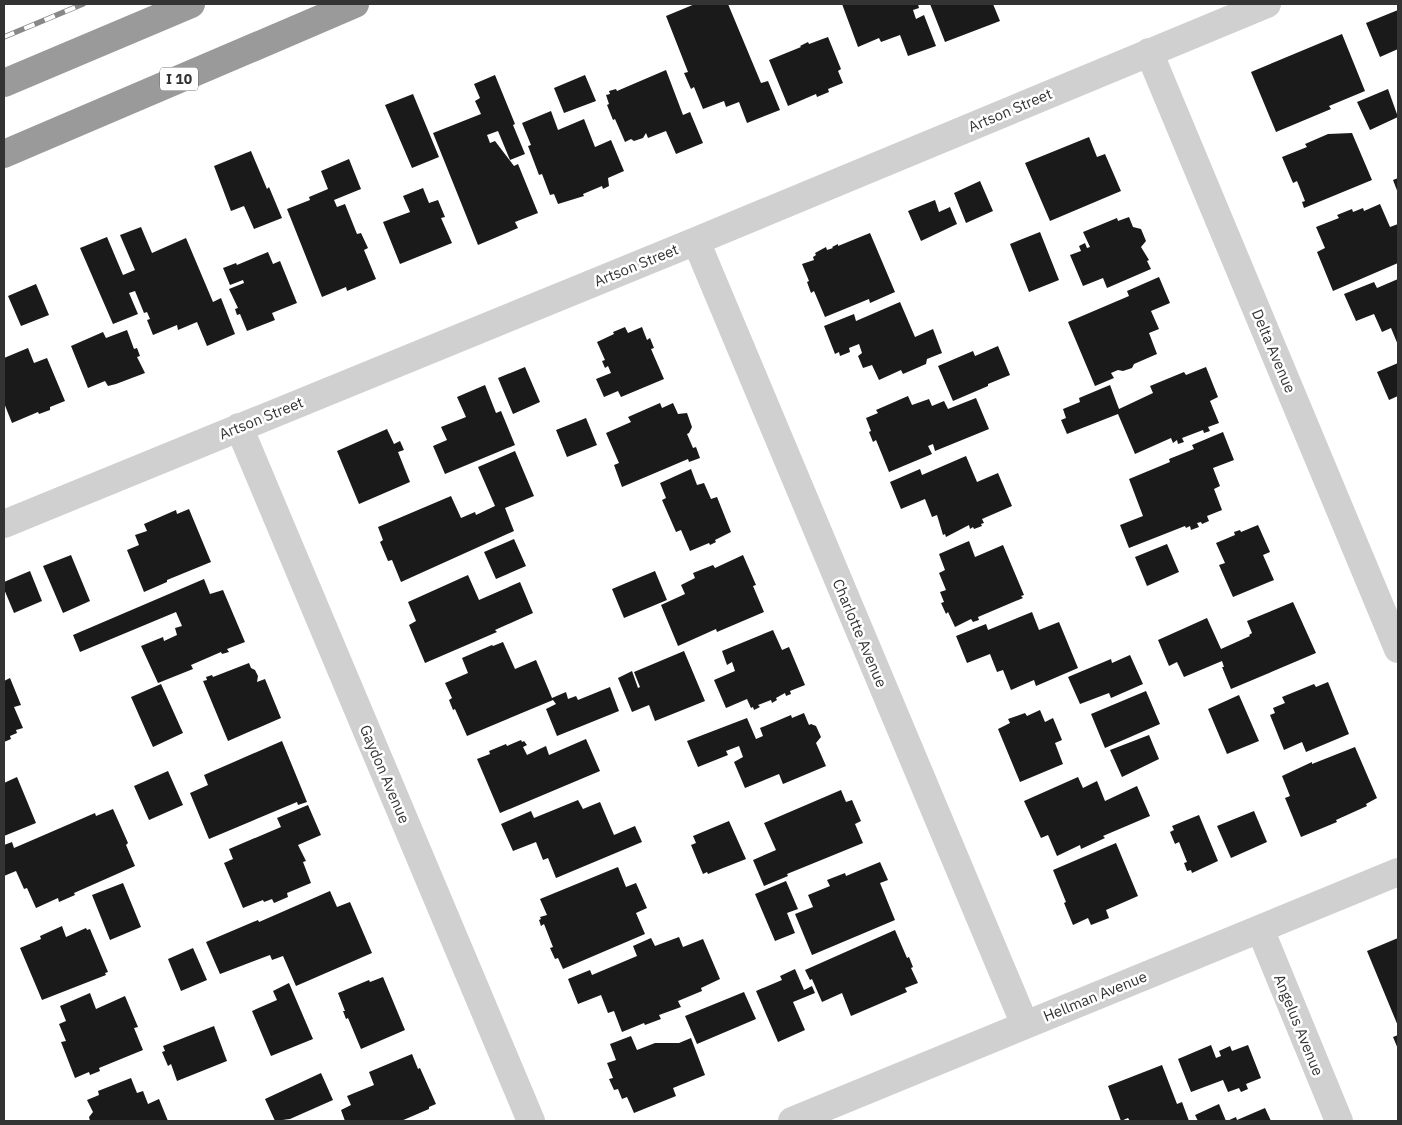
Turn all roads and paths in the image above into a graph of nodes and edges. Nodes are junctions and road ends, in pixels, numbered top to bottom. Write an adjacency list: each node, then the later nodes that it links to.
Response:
1 (191, 4): 5 (highway)
2 (355, 4): 6 (highway, I 10)
3 (1266, 4): 4 (street, Artson Street)
4 (1149, 52): 7 (street, Artson Street); 10 (street, Delta Avenue)
5 (4, 83)
6 (4, 154)
7 (696, 241): 8 (street, Artson Street); 13 (street, Charlotte Avenue)
8 (239, 427): 9 (street, Artson Street); 14 (street, Gaydon Avenue)
9 (4, 524)
10 (1398, 649)
11 (1398, 872): 12 (street, Hellman Avenue)
12 (1260, 929): 13 (street, Hellman Avenue); 16 (street, Angelus Avenue)
13 (1025, 1025): 15 (street, Hellman Avenue)
14 (530, 1121)
15 (792, 1121)
16 (1339, 1121)

